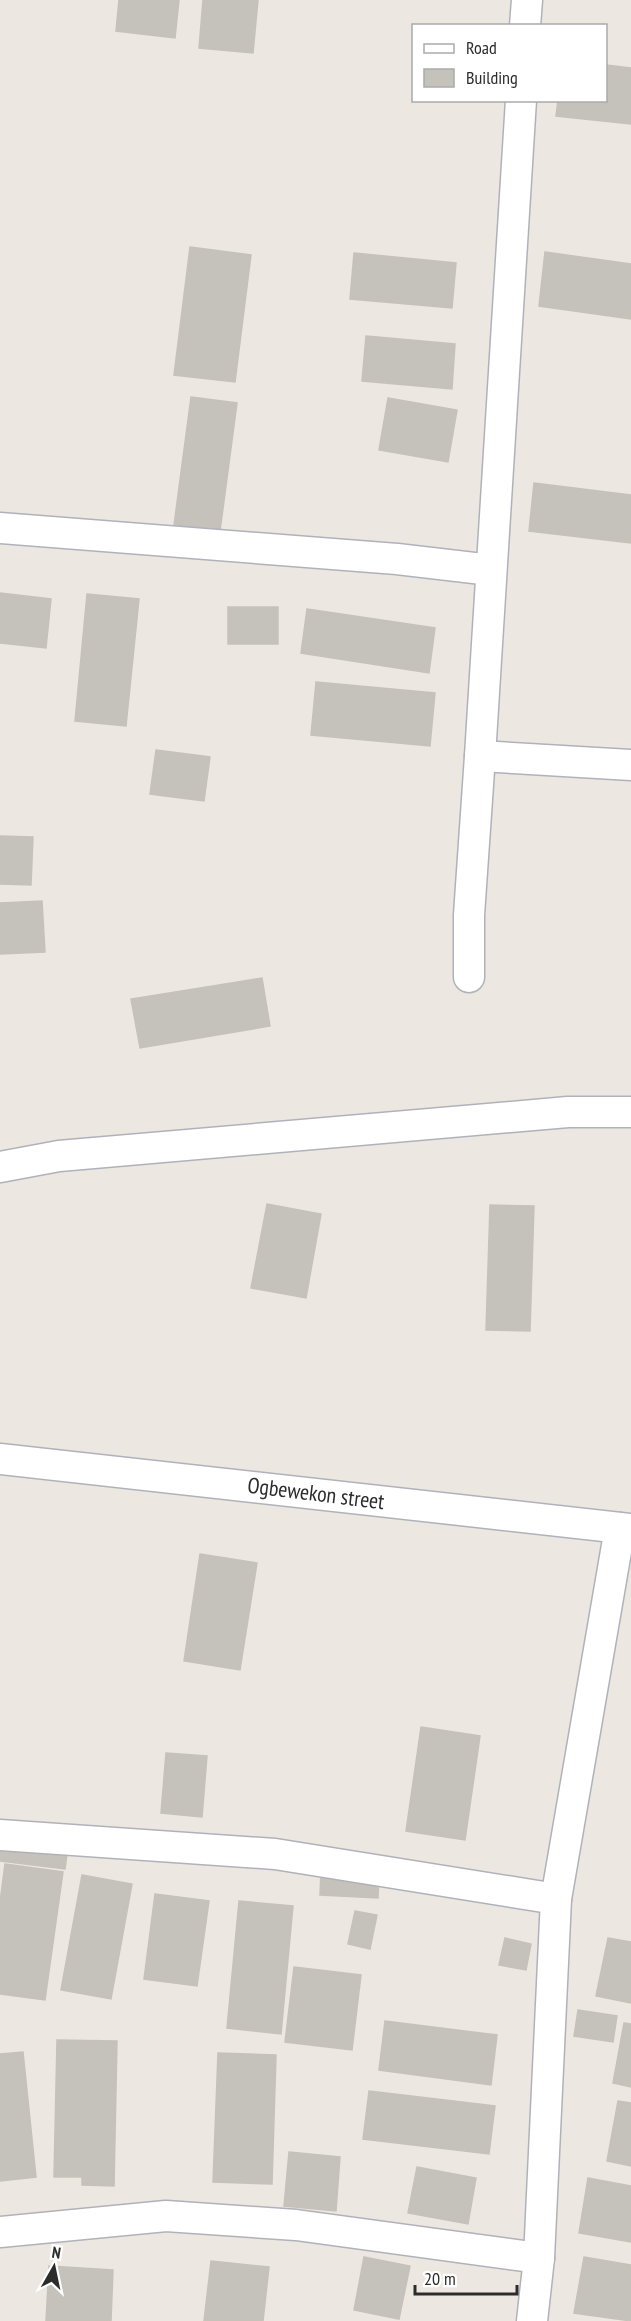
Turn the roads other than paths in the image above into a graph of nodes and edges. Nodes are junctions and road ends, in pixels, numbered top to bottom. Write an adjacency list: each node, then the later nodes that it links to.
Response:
1 (527, 0): 2 (street)
2 (525, 24)
3 (521, 102): 5 (street)
4 (0, 528): 5 (street)
5 (491, 570): 6 (street)
6 (480, 756): 7 (street); 8 (street)
7 (631, 765)
8 (469, 977)
9 (631, 1112): 10 (street)
10 (0, 1167)
11 (0, 1459): 12 (street, Ogbewekon street)
12 (625, 1529): 14 (street)
13 (0, 1835): 14 (street)
14 (556, 1899): 16 (street)
15 (0, 2232): 16 (street)
16 (539, 2258): 17 (street)
17 (532, 2321)

